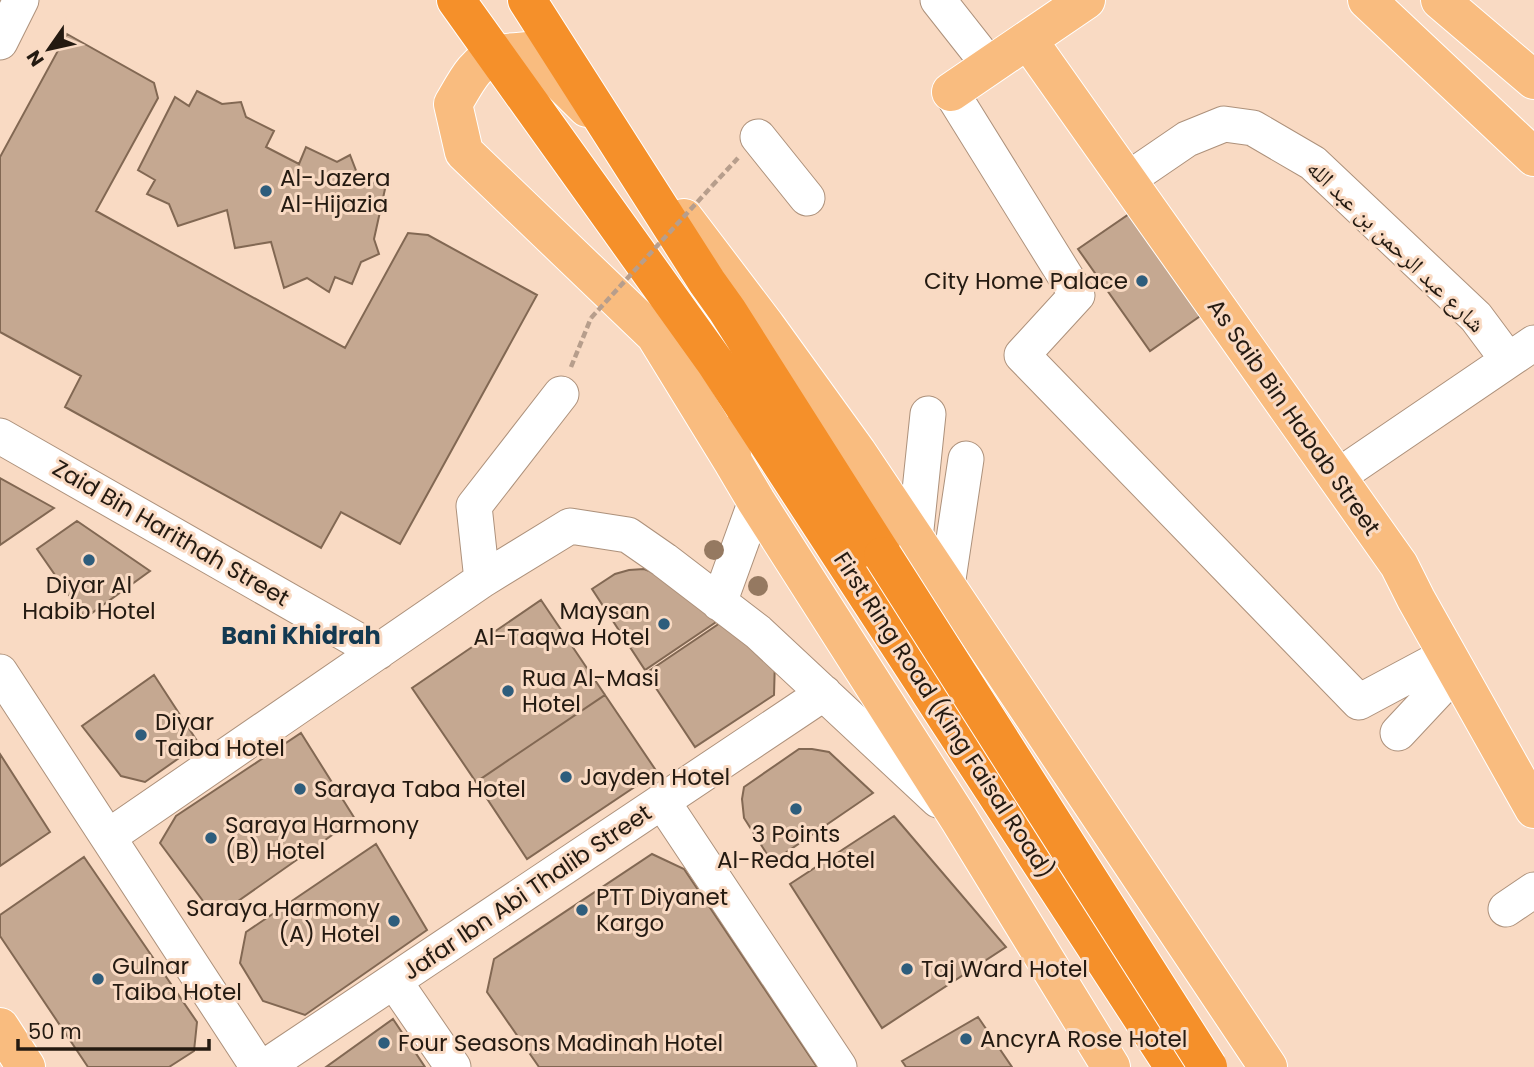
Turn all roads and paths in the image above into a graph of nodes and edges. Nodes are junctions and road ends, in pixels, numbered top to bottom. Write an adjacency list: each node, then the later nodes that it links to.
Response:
1 (21, 0): 10 (street)
2 (456, 0): 11 (highway, First Ring Road (King Faisal Road))
3 (527, 0): 12 (highway)
4 (544, 0): 12 (main road)
5 (938, 0): 13 (street)
6 (1086, 0): 9 (main road)
7 (1367, 0): 18 (main road)
8 (1440, 0): 14 (main road)
9 (1028, 40): 13 (main road); 19 (main road, As Saib Bin Habab Street)
10 (0, 42)
11 (495, 55): 12 (main road); 22 (highway, First Ring Road (King Faisal Road)); 25 (main road)
12 (559, 64): 16 (highway)
13 (989, 66): 15 (main road)
14 (1534, 80)
15 (951, 92): 32 (street)
16 (612, 133): 28 (highway); 28 (main road)
17 (758, 137): 20 (street); 23 (path, bridge)
18 (1534, 157)
19 (1127, 180): 21 (street, شارع عبد الرحمن بن عبد الله); 26 (main road, As Saib Bin Habab Street)
20 (807, 198)
21 (1521, 352): 26 (street)
22 (715, 362): 25 (main road); 28 (highway, First Ring Road (King Faisal Road))
23 (561, 394): 29 (street)
24 (0, 436): 31 (street, Zaid Bin Harithah Street)
25 (733, 462): 27 (main road)
26 (1337, 477): 32 (main road, As Saib Bin Habab Street)
27 (756, 501): 30 (street); 38 (main road)
28 (906, 564): 28 (street); 41 (main road); 49 (highway, First Ring Road (King Faisal Road)); 50 (highway, First Ring Road (King Faisal Road), bridge)
29 (482, 580): 30 (street); 31 (street)
30 (719, 603): 34 (street)
31 (378, 652): 39 (street)
32 (1457, 671): 35 (street); 37 (main road, As Saib Bin Habab Street)
33 (0, 672): 39 (street)
34 (824, 693): 36 (street, Jafar Ibn Abi Thalib Street); 38 (street)
35 (1405, 740)
36 (662, 802): 40 (street, Jafar Ibn Abi Thalib Street); 48 (street)
37 (1534, 809)
38 (959, 819): 43 (main road)
39 (108, 837): 45 (street)
40 (394, 981): 46 (street, Jafar Ibn Abi Thalib Street); 47 (street)
41 (1219, 993): 50 (main road); 51 (main road)
42 (0, 1027): 44 (main road)
43 (1113, 1063)
44 (25, 1067)
45 (258, 1067)
46 (265, 1067)
47 (453, 1067)
48 (839, 1067)
49 (1174, 1067)
50 (1206, 1067)
51 (1268, 1067)

